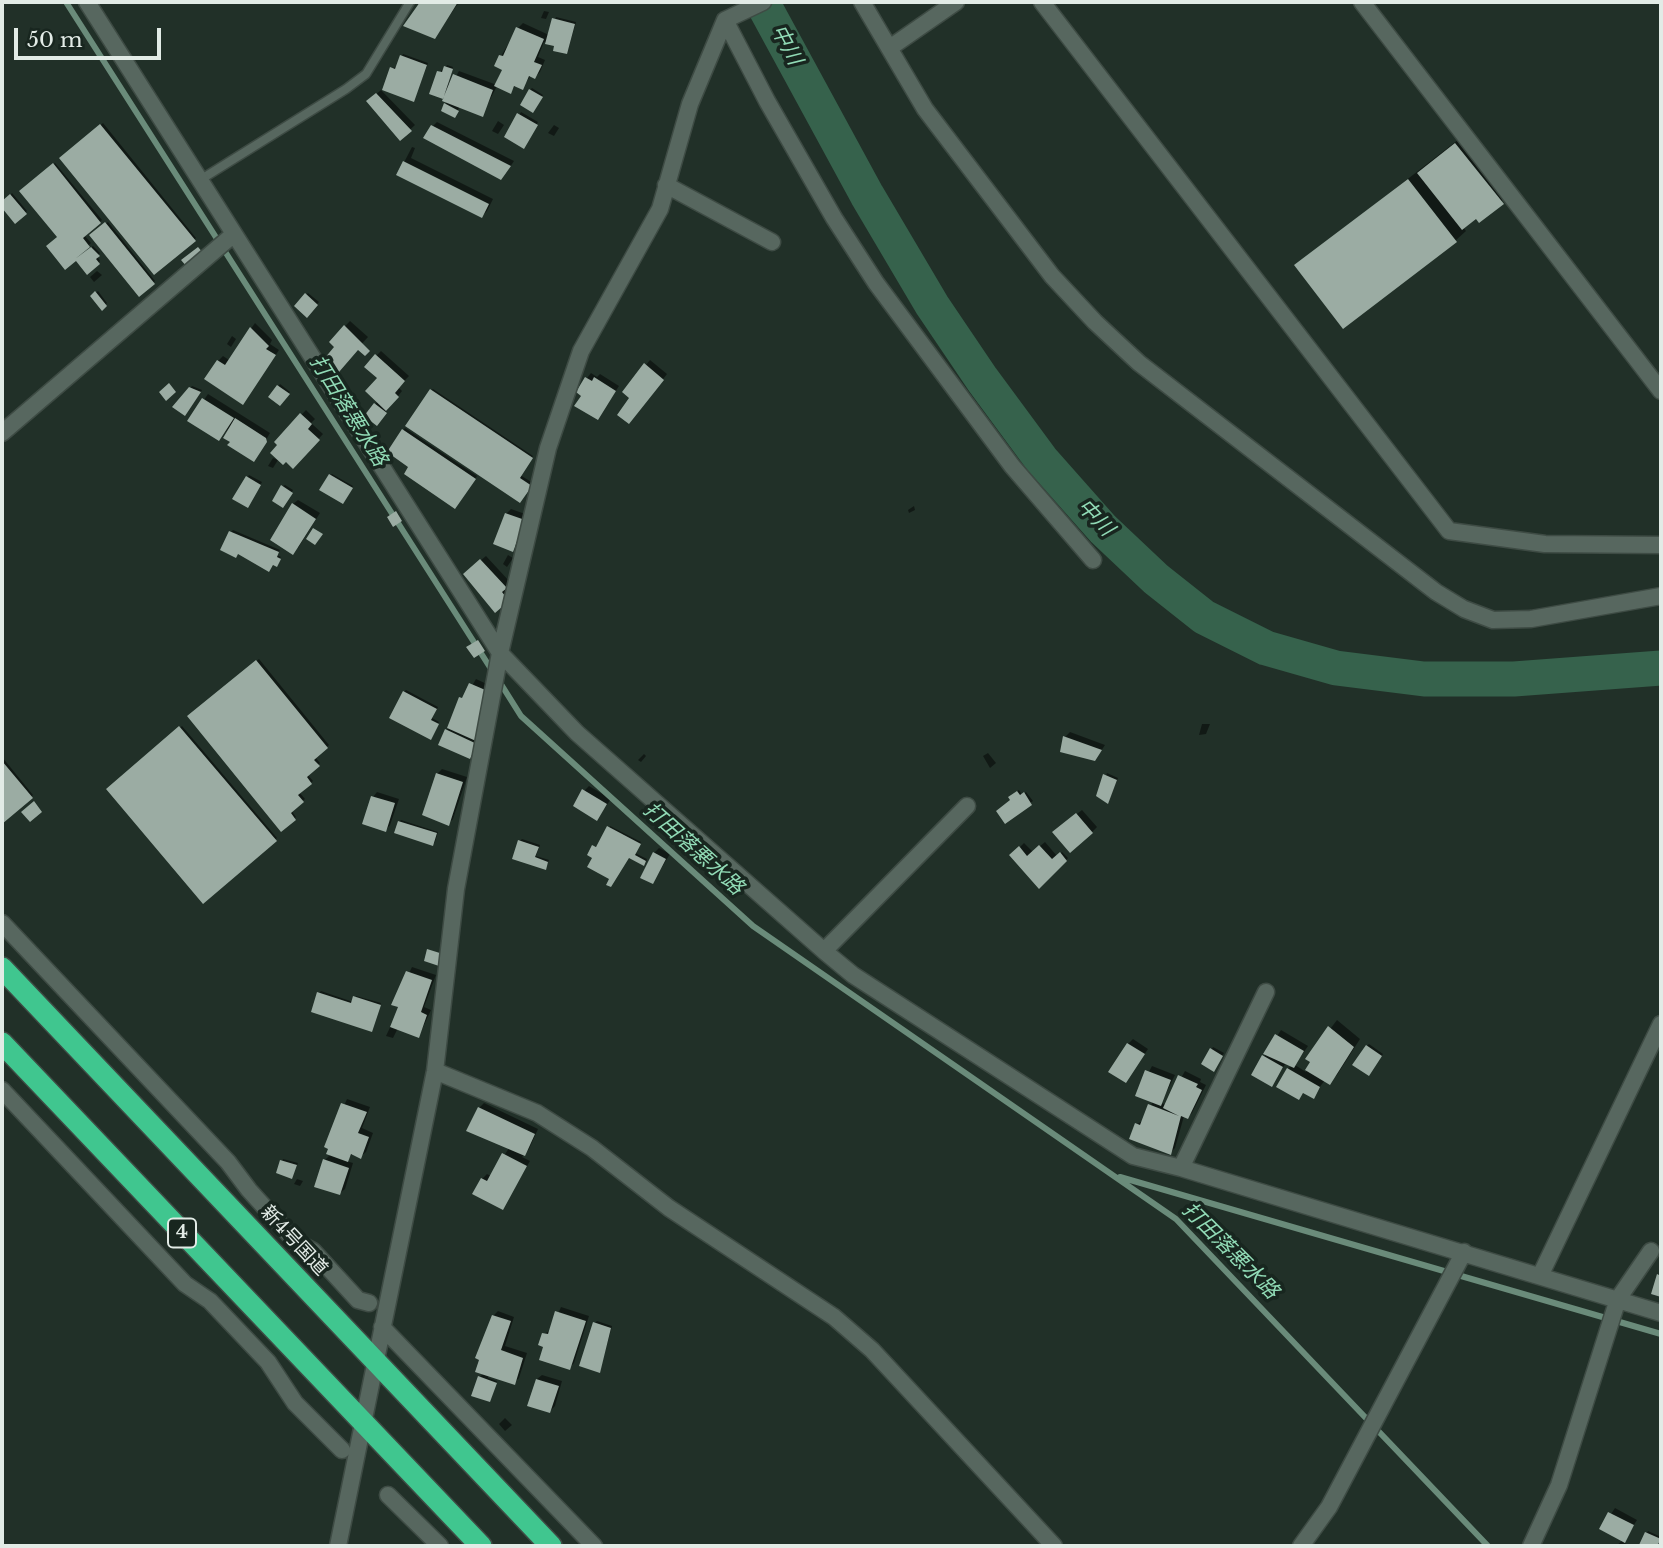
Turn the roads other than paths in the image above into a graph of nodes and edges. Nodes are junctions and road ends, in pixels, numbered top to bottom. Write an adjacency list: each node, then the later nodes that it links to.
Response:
1 (87, 2): 10 (street)
2 (410, 2): 10 (lane)
3 (763, 2): 8 (street)
4 (862, 2): 9 (street)
5 (956, 2): 9 (street)
6 (1042, 2): 16 (street)
7 (1362, 2): 14 (street)
8 (724, 20): 11 (street); 17 (street)
9 (891, 47): 18 (street)
10 (200, 180): 12 (street)
11 (666, 185): 13 (street); 19 (street)
12 (234, 234): 15 (street); 19 (street)
13 (772, 242)
14 (1661, 391)
15 (2, 433)
16 (1661, 545)
17 (1093, 560)
18 (1661, 596)
19 (500, 653): 22 (street); 27 (street)
20 (967, 806): 22 (street)
21 (2, 923): 30 (street)
22 (824, 951): 29 (street)
23 (2, 968): 31 (highway, 新4号国道)
24 (1266, 992): 29 (street)
25 (1661, 1024): 34 (street)
26 (2, 1043): 38 (highway, 4)
27 (435, 1072): 39 (street); 50 (street)
28 (2, 1090): 40 (street)
29 (1181, 1168): 33 (street)
30 (276, 1220): 31 (street); 36 (street)
31 (257, 1235): 41 (highway, 新4号国道)
32 (1651, 1251): 35 (street)
33 (1464, 1252): 34 (street); 51 (street)
34 (1540, 1276): 35 (street)
35 (1618, 1300): 37 (street); 52 (street)
36 (369, 1303)
37 (1661, 1313)
38 (259, 1315): 40 (street); 42 (highway, 4)
39 (383, 1327): 41 (street); 49 (street)
40 (241, 1334): 43 (street)
41 (375, 1362): 42 (street); 48 (highway, 新4号国道)
42 (362, 1423): 45 (street); 47 (highway, 4)
43 (342, 1450)
44 (388, 1495): 46 (street)
45 (338, 1546)
46 (440, 1546)
47 (481, 1546)
48 (551, 1546)
49 (594, 1546)
50 (1054, 1546)
51 (1301, 1546)
52 (1531, 1546)

